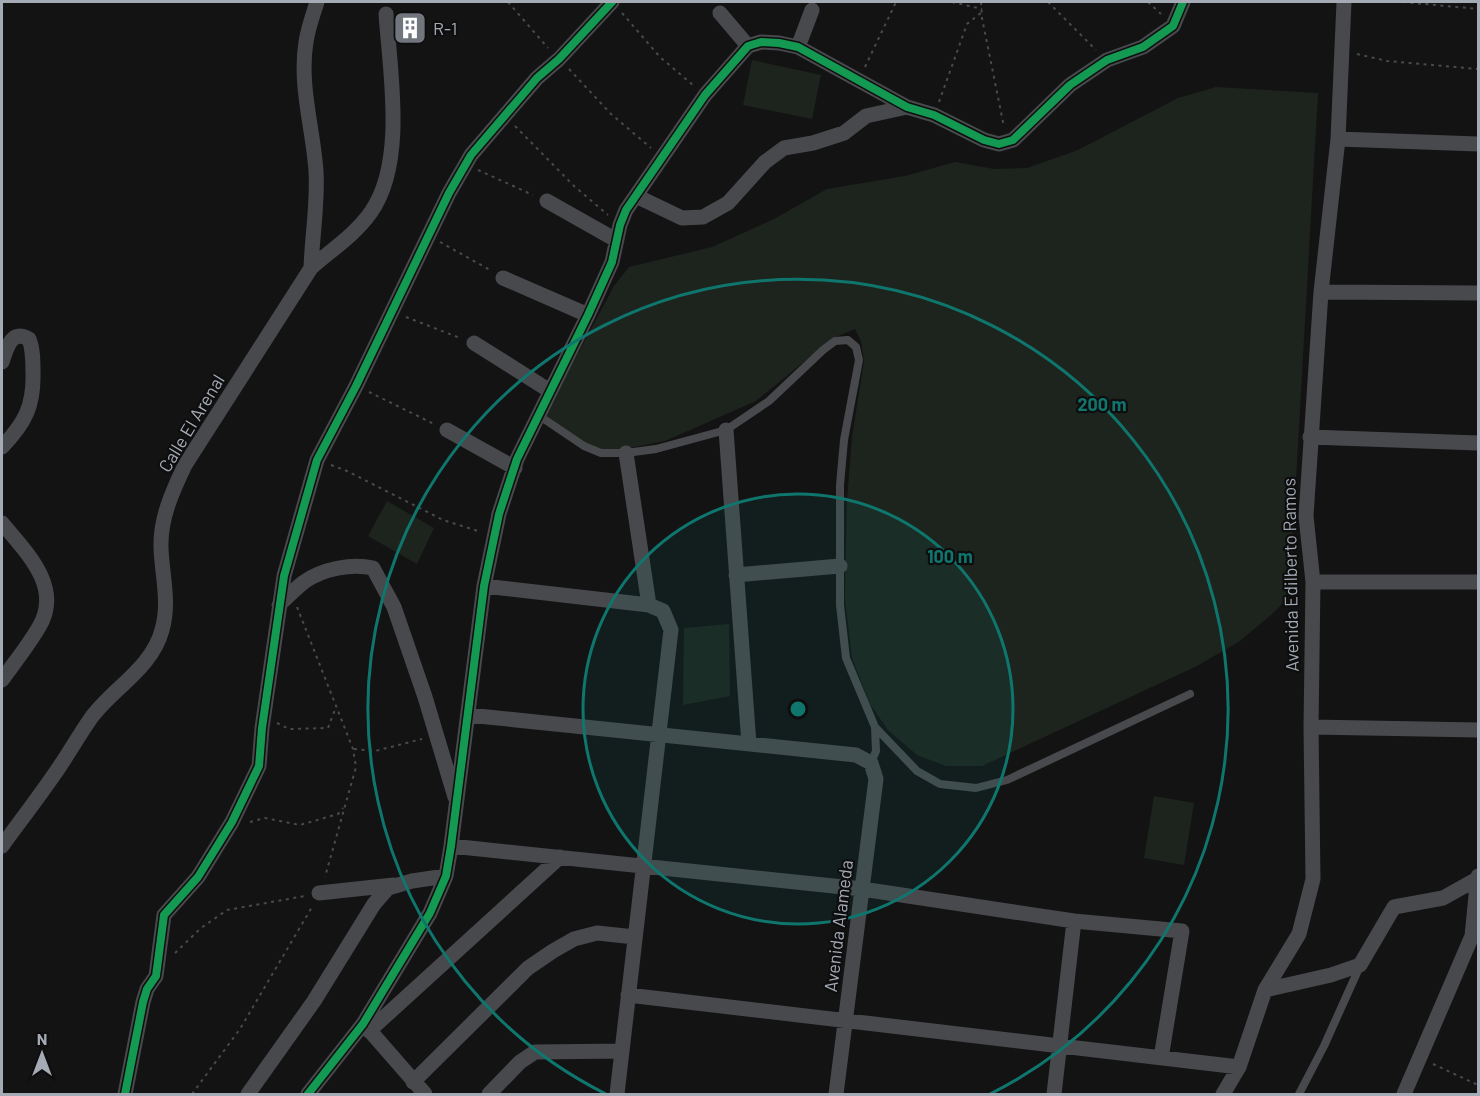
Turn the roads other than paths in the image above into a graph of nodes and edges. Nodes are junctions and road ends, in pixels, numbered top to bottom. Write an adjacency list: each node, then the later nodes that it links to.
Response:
1 (317, 2): 16 (street)
2 (612, 2): 38 (street)
3 (1183, 2): 10 (street)
4 (1344, 2): 11 (street, Avenida Edilberto Ramos)
5 (812, 10): 9 (street)
6 (720, 13): 8 (street)
7 (386, 14): 16 (street, Calle El Arenal)
8 (748, 46): 9 (street); 13 (street)
9 (798, 47): 10 (street)
10 (907, 107): 13 (street)
11 (1338, 139): 12 (street); 18 (street, Avenida Edilberto Ramos)
12 (1479, 144)
13 (636, 196): 15 (street)
14 (547, 201): 15 (street)
15 (616, 240): 20 (street)
16 (311, 268): 50 (street, Calle El Arenal)
17 (503, 278): 20 (street)
18 (1321, 292): 19 (street); 27 (street, Avenida Edilberto Ramos)
19 (1479, 293)
20 (588, 315): 23 (street)
21 (474, 343): 23 (street)
22 (2, 362): 29 (street)
23 (550, 391): 24 (street)
24 (538, 415): 30 (lane); 31 (street)
25 (447, 430): 31 (street)
26 (726, 430): 30 (lane); 33 (lane); 34 (street)
27 (1310, 437): 28 (street); 35 (street, Avenida Edilberto Ramos)
28 (1479, 443)
29 (2, 447)
30 (626, 453): 39 (street)
31 (515, 468): 37 (street)
32 (2, 523): 40 (street)
33 (840, 566): 34 (street); 43 (lane)
34 (736, 575): 47 (street)
35 (1313, 582): 36 (street); 44 (street, Avenida Edilberto Ramos)
36 (1479, 582)
37 (484, 586): 39 (street); 42 (street)
38 (279, 605): 49 (street); 71 (street)
39 (649, 605): 46 (street)
40 (2, 680)
41 (1190, 694): 43 (lane)
42 (468, 715): 46 (street); 49 (street)
43 (875, 727): 48 (lane)
44 (1311, 727): 45 (street); 62 (street, Avenida Edilberto Ramos)
45 (1479, 730)
46 (659, 735): 47 (street); 53 (street)
47 (748, 744): 48 (street)
48 (871, 763): 57 (street, Avenida Alameda)
49 (457, 803): 51 (street)
50 (2, 846)
51 (451, 846): 52 (street); 54 (street)
52 (560, 857): 53 (street); 65 (street)
53 (643, 866): 57 (street); 60 (street)
54 (446, 876): 56 (street); 65 (street)
55 (1478, 877): 61 (street); 81 (street)
56 (402, 884): 58 (street); 72 (street)
57 (862, 889): 59 (street); 64 (street, Avenida Alameda)
58 (319, 893)
59 (1074, 921): 66 (street); 68 (street)
60 (635, 937): 63 (street); 70 (street)
61 (1360, 965): 62 (street); 80 (lane)
62 (1265, 990): 69 (street, Avenida Edilberto Ramos)
63 (628, 995): 64 (street); 67 (street)
64 (845, 1021): 66 (street); 77 (street, Avenida Alameda)
65 (366, 1028): 70 (street); 73 (street)
66 (1060, 1046): 68 (street); 78 (street)
67 (622, 1051): 75 (street); 76 (street)
68 (1161, 1058): 69 (street)
69 (1239, 1067): 79 (street, Avenida Edilberto Ramos)
70 (413, 1082): 74 (street)
71 (125, 1095)
72 (248, 1095)
73 (308, 1095)
74 (425, 1095)
75 (489, 1095)
76 (617, 1095)
77 (836, 1095)
78 (1054, 1095)
79 (1223, 1095)
80 (1299, 1095)
81 (1404, 1095)

